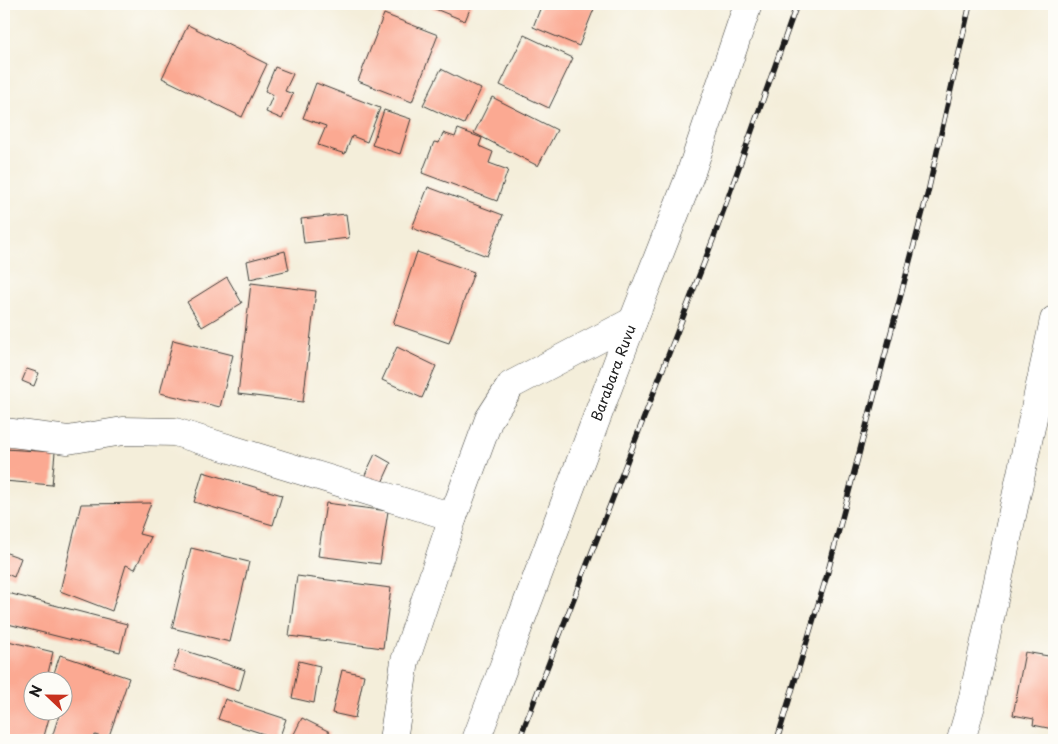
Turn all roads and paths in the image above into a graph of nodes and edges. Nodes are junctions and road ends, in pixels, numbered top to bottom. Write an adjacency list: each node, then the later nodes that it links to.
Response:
1 (748, 4): 2 (street, Barabara Ruvu)
2 (633, 320): 5 (street); 7 (street, Barabara Ruvu)
3 (1054, 320): 8 (street)
4 (4, 432): 5 (street)
5 (453, 517): 6 (street)
6 (393, 740)
7 (476, 740)
8 (961, 740)

